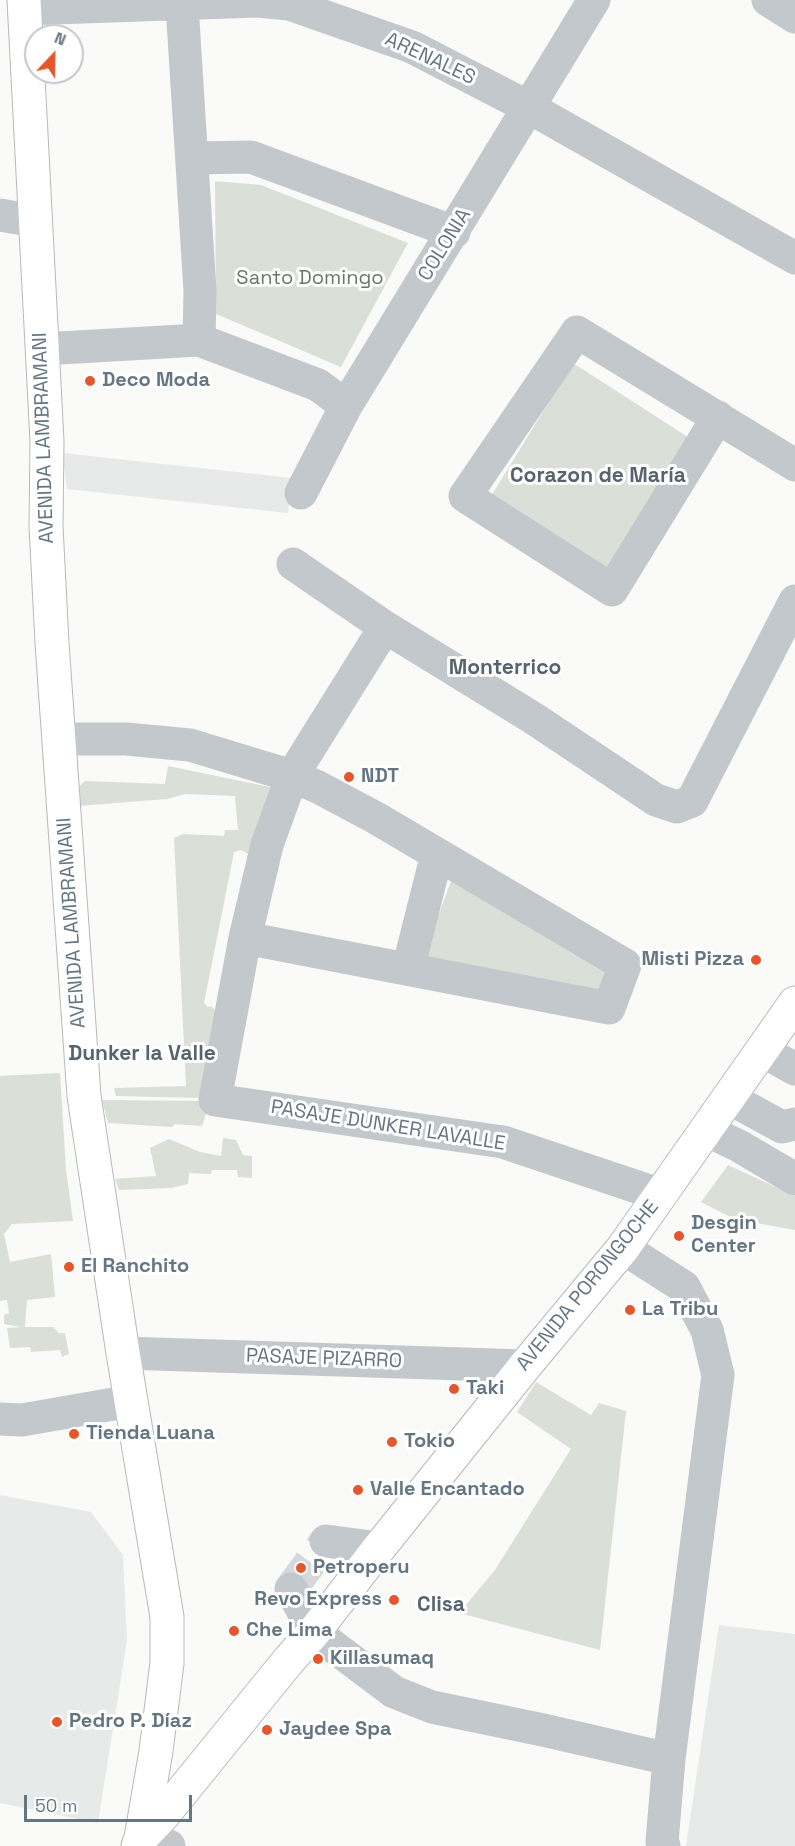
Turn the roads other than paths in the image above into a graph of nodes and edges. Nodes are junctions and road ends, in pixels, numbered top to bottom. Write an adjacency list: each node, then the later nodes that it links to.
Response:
1 (594, 0): 8 (street, COLONIA)
2 (768, 0): 7 (street)
3 (138, 2): 4 (street, ARENALES); 5 (street, ARENALES)
4 (24, 4): 11 (main road, AVENIDA LAMBRAMANI)
5 (182, 4): 6 (street, ARENALES); 9 (street)
6 (342, 10): 8 (street, ARENALES)
7 (795, 17)
8 (530, 108): 12 (street, COLONIA); 13 (street, ARENALES)
9 (192, 158): 12 (street); 14 (street)
10 (0, 215): 11 (street)
11 (35, 221): 15 (main road, AVENIDA LAMBRAMANI)
12 (454, 232): 16 (street, COLONIA)
13 (795, 258)
14 (199, 340): 15 (street); 16 (street)
15 (42, 349): 23 (main road, AVENIDA LAMBRAMANI)
16 (346, 406): 19 (street, COLONIA)
17 (718, 417): 17 (street); 18 (street)
18 (795, 465)
19 (301, 493)
20 (293, 564): 22 (street)
21 (795, 601): 22 (street)
22 (385, 627): 24 (street)
23 (58, 739): 24 (street); 37 (main road, AVENIDA LAMBRAMANI)
24 (292, 776): 25 (street); 26 (street)
25 (437, 854): 27 (street); 27 (street)
26 (245, 938): 27 (street); 35 (street, PASAJE DUNKER LAVALLE)
27 (408, 969)
28 (795, 1003): 29 (main road, AVENIDA PORONGOCHE)
29 (763, 1051): 30 (street); 31 (main road, AVENIDA PORONGOCHE)
30 (795, 1069)
31 (729, 1098): 32 (street); 33 (main road, AVENIDA PORONGOCHE)
32 (791, 1129)
33 (706, 1130): 34 (street); 35 (main road, AVENIDA PORONGOCHE)
34 (787, 1172)
35 (661, 1195): 36 (main road, AVENIDA PORONGOCHE)
36 (623, 1248): 38 (main road, AVENIDA PORONGOCHE); 45 (street)
37 (123, 1353): 38 (street, PASAJE PIZARRO); 39 (main road, AVENIDA LAMBRAMANI)
38 (525, 1366): 42 (main road, AVENIDA PORONGOCHE)
39 (131, 1401): 40 (street); 46 (main road, AVENIDA LAMBRAMANI)
40 (0, 1419)
41 (326, 1541): 42 (street)
42 (379, 1548): 44 (main road, AVENIDA PORONGOCHE)
43 (291, 1589): 44 (street)
44 (314, 1632): 45 (street); 46 (main road, AVENIDA PORONGOCHE)
45 (669, 1759): 47 (street)
46 (149, 1844)
47 (664, 1846)

